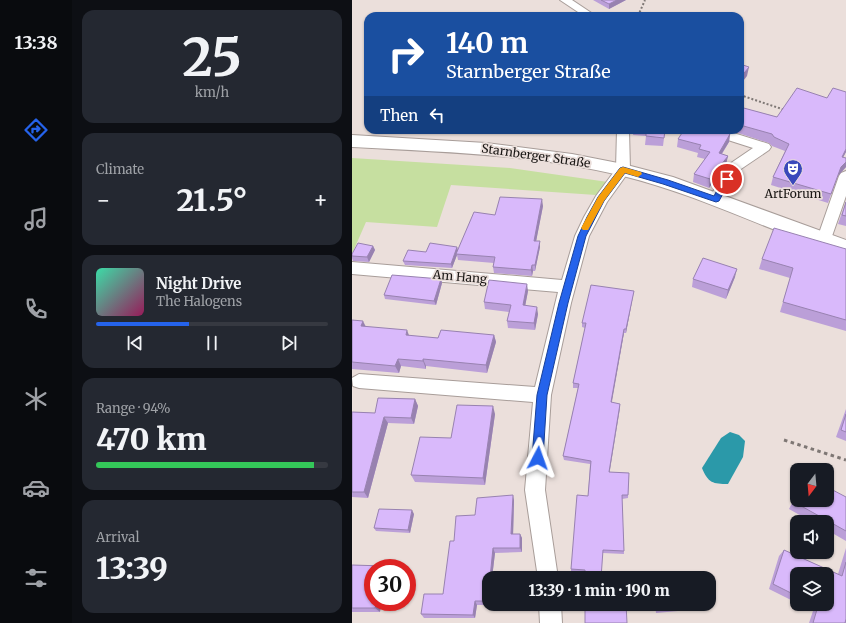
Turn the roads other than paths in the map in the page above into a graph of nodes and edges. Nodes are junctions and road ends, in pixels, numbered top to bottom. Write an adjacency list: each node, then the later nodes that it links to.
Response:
1 (565, 0): 2 (street)
2 (584, 12)
3 (623, 134): 6 (street)
4 (723, 134): 8 (street)
5 (352, 141): 6 (main road, Starnberger Straße)
6 (623, 170): 8 (main road, Starnberger Straße); 12 (street)
7 (846, 176): 9 (street)
8 (716, 199): 9 (main road, Starnberger Straße)
9 (824, 239): 10 (main road, Starnberger Straße)
10 (846, 248)
11 (352, 268): 12 (street, Am Hang)
12 (568, 287): 14 (street)
13 (359, 381): 14 (street)
14 (542, 395): 15 (street)
15 (547, 571)
16 (550, 611): 17 (street)
17 (551, 623)

